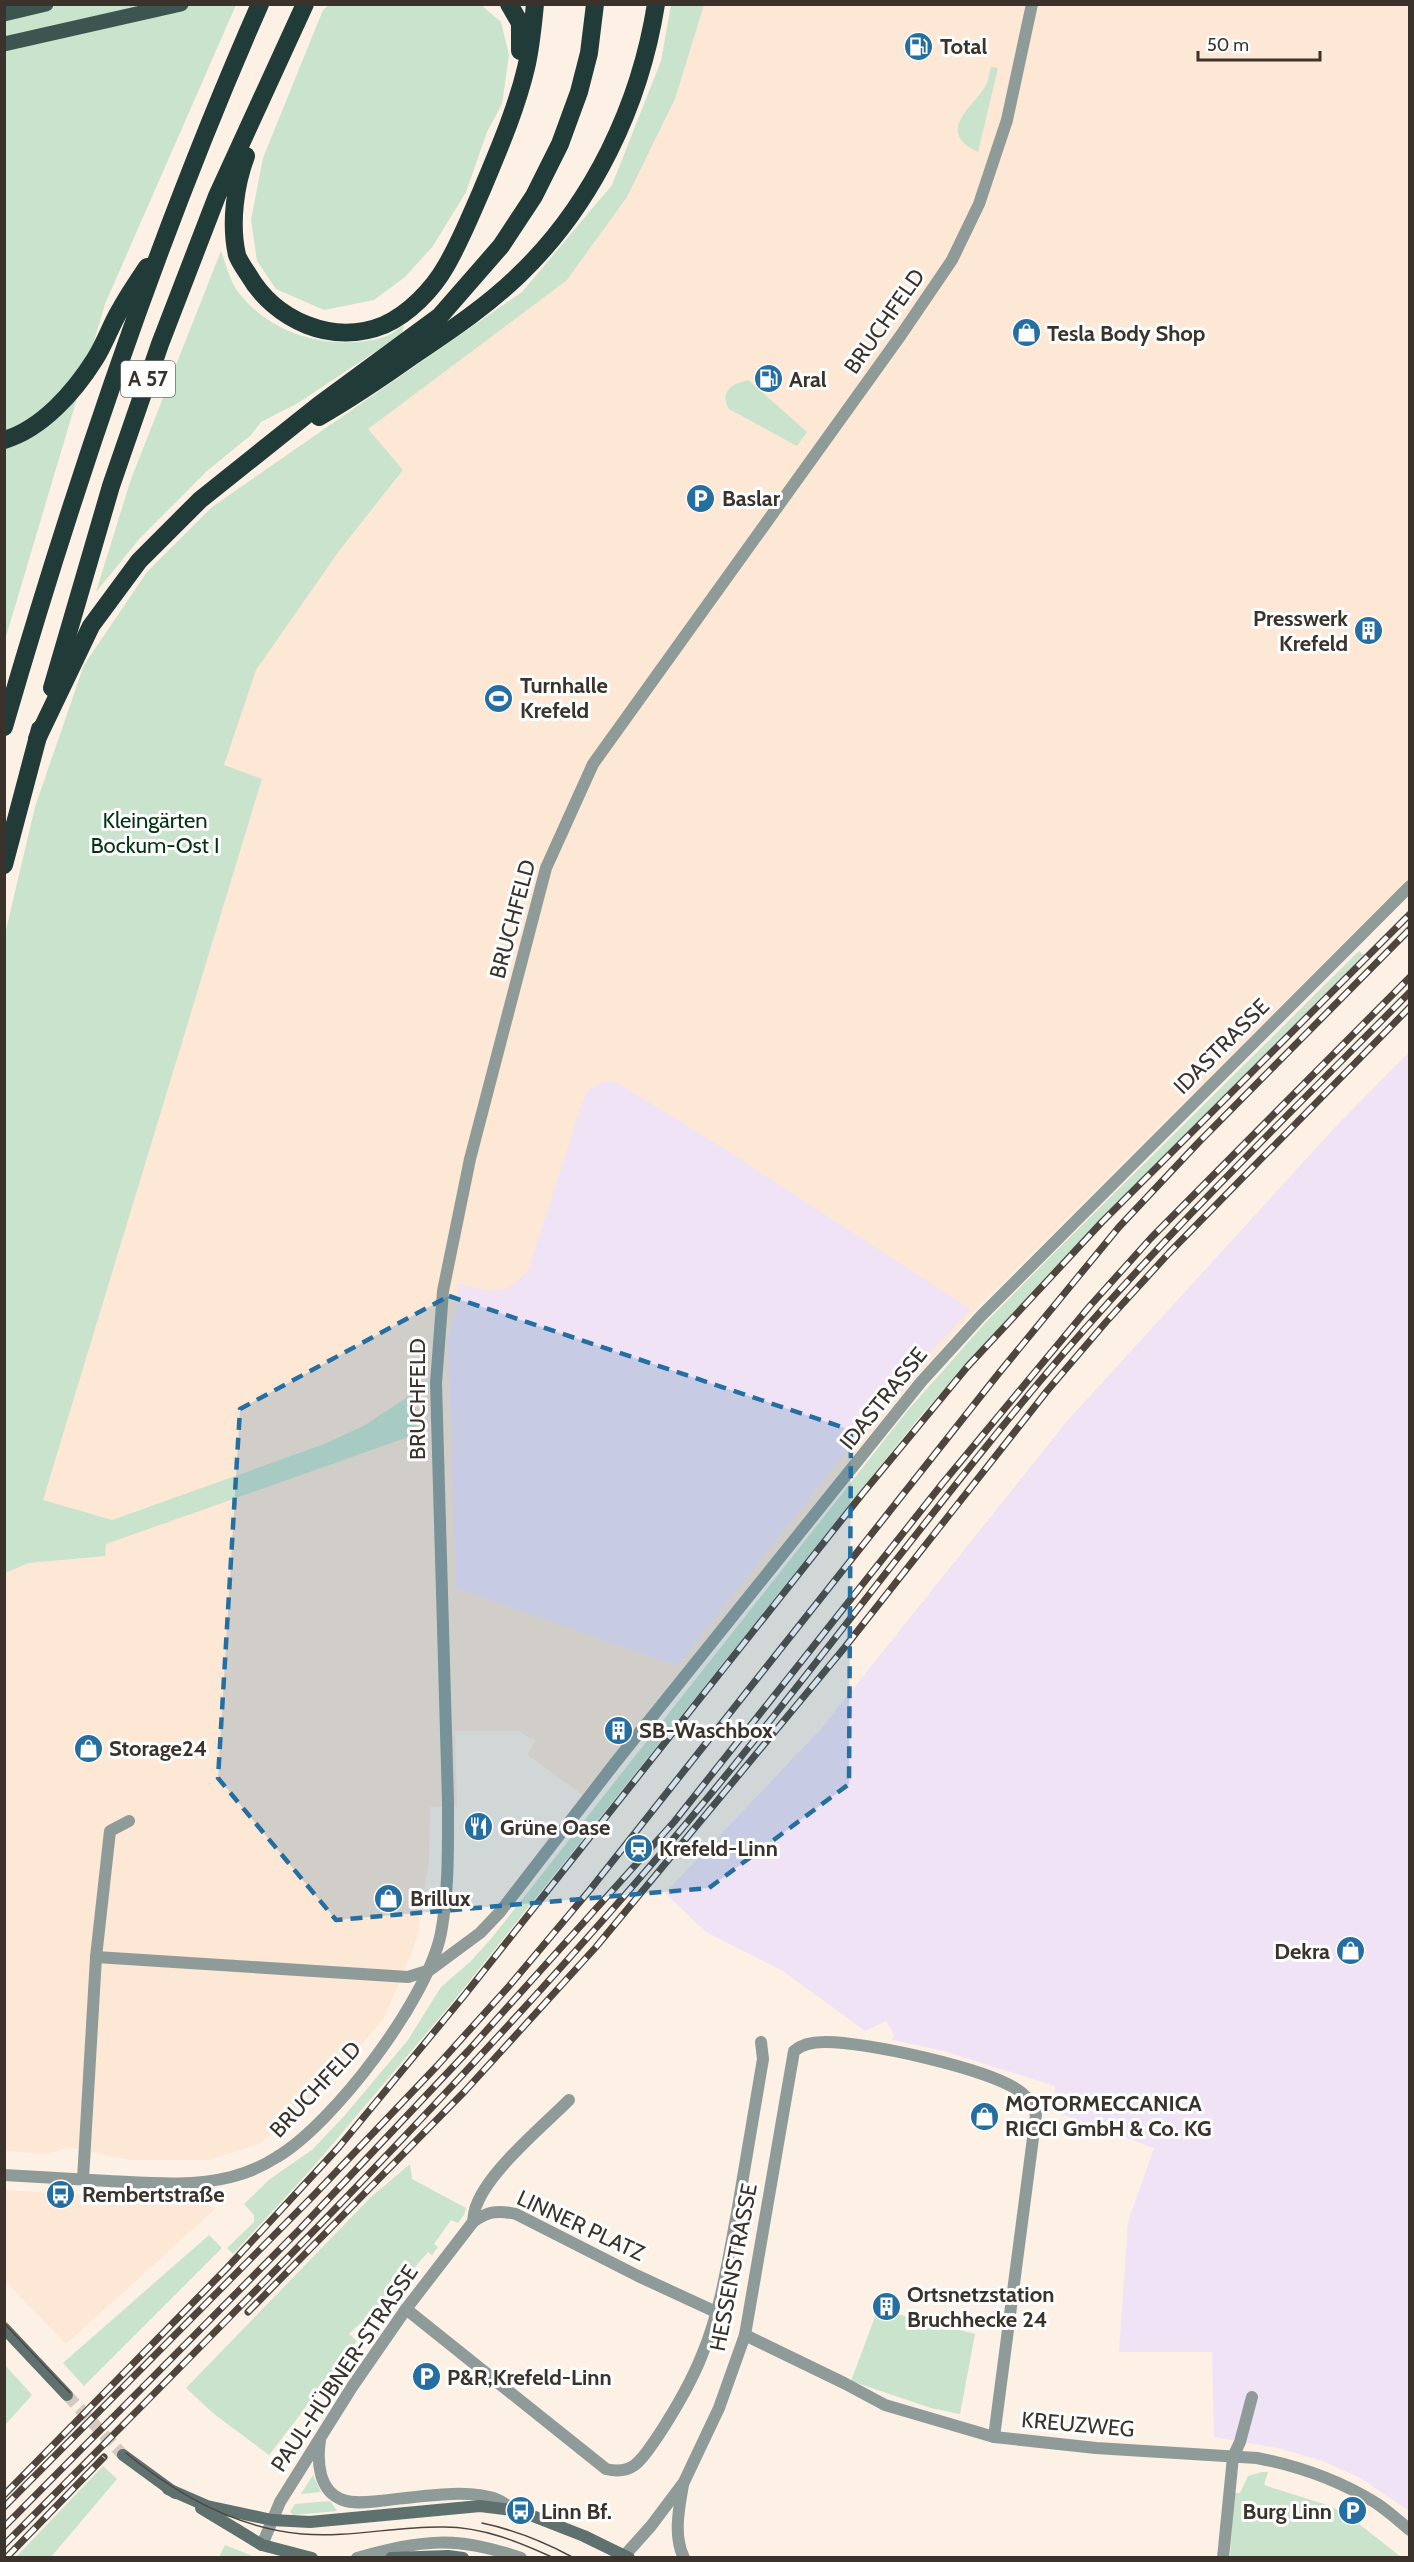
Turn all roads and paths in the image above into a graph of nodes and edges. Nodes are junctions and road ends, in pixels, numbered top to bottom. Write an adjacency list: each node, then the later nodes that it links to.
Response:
1 (46, 4): 10 (main road)
2 (181, 4): 12 (main road)
3 (305, 4): 11 (highway, A 57)
4 (509, 4): 13 (highway)
5 (535, 4): 13 (highway)
6 (595, 4): 16 (highway)
7 (656, 4): 16 (highway)
8 (1032, 4): 23 (street, BRUCHFELD)
9 (258, 9): 14 (highway, A 57)
10 (4, 14)
11 (294, 31): 13 (highway); 18 (highway, A 57)
12 (4, 44)
13 (511, 119)
14 (164, 240): 15 (highway); 17 (highway, A 57)
15 (4, 440)
16 (266, 449): 18 (highway)
17 (4, 728)
18 (37, 739): 19 (highway, A 57)
19 (4, 865)
20 (1410, 886): 23 (street, IDASTRASSE)
21 (129, 1821): 22 (street)
22 (96, 1957): 23 (street); 27 (street)
23 (430, 1970): 27 (street, BRUCHFELD)
24 (761, 2042): 30 (street)
25 (569, 2100): 28 (street, LINNER PLATZ)
26 (4, 2175): 27 (street, BRUCHFELD)
27 (83, 2179)
28 (473, 2222): 29 (street, PAUL-HÜBNER-STRASSE); 30 (street, LINNER PLATZ)
29 (406, 2309): 30 (street); 35 (street, PAUL-HÜBNER-STRASSE)
30 (716, 2312)
31 (4, 2328): 33 (main road)
32 (745, 2336): 36 (street, KREUZWEG); 36 (street, HESSENSTRASSE); 39 (street, HESSENSTRASSE)
33 (67, 2395)
34 (1252, 2397): 38 (street)
35 (320, 2437): 41 (street); 42 (street, PAUL-HÜBNER-STRASSE)
36 (994, 2437): 38 (street, KREUZWEG)
37 (123, 2455): 40 (main road)
38 (1233, 2457): 43 (street, KREUZWEG); 53 (street)
39 (684, 2482): 46 (street, HESSENSTRASSE); 52 (street, HESSENSTRASSE)
40 (168, 2488): 42 (main road); 44 (main road)
41 (513, 2510): 42 (main road); 46 (main road)
42 (272, 2520): 44 (street, PAUL-HÜBNER-STRASSE)
43 (1410, 2530)
44 (262, 2545): 47 (main road)
45 (450, 2557): 49 (main road); 50 (main road)
46 (626, 2557)
47 (312, 2558)
48 (357, 2558): 51 (street)
49 (391, 2558)
50 (463, 2558)
51 (521, 2558)
52 (684, 2558)
53 (1223, 2558)

